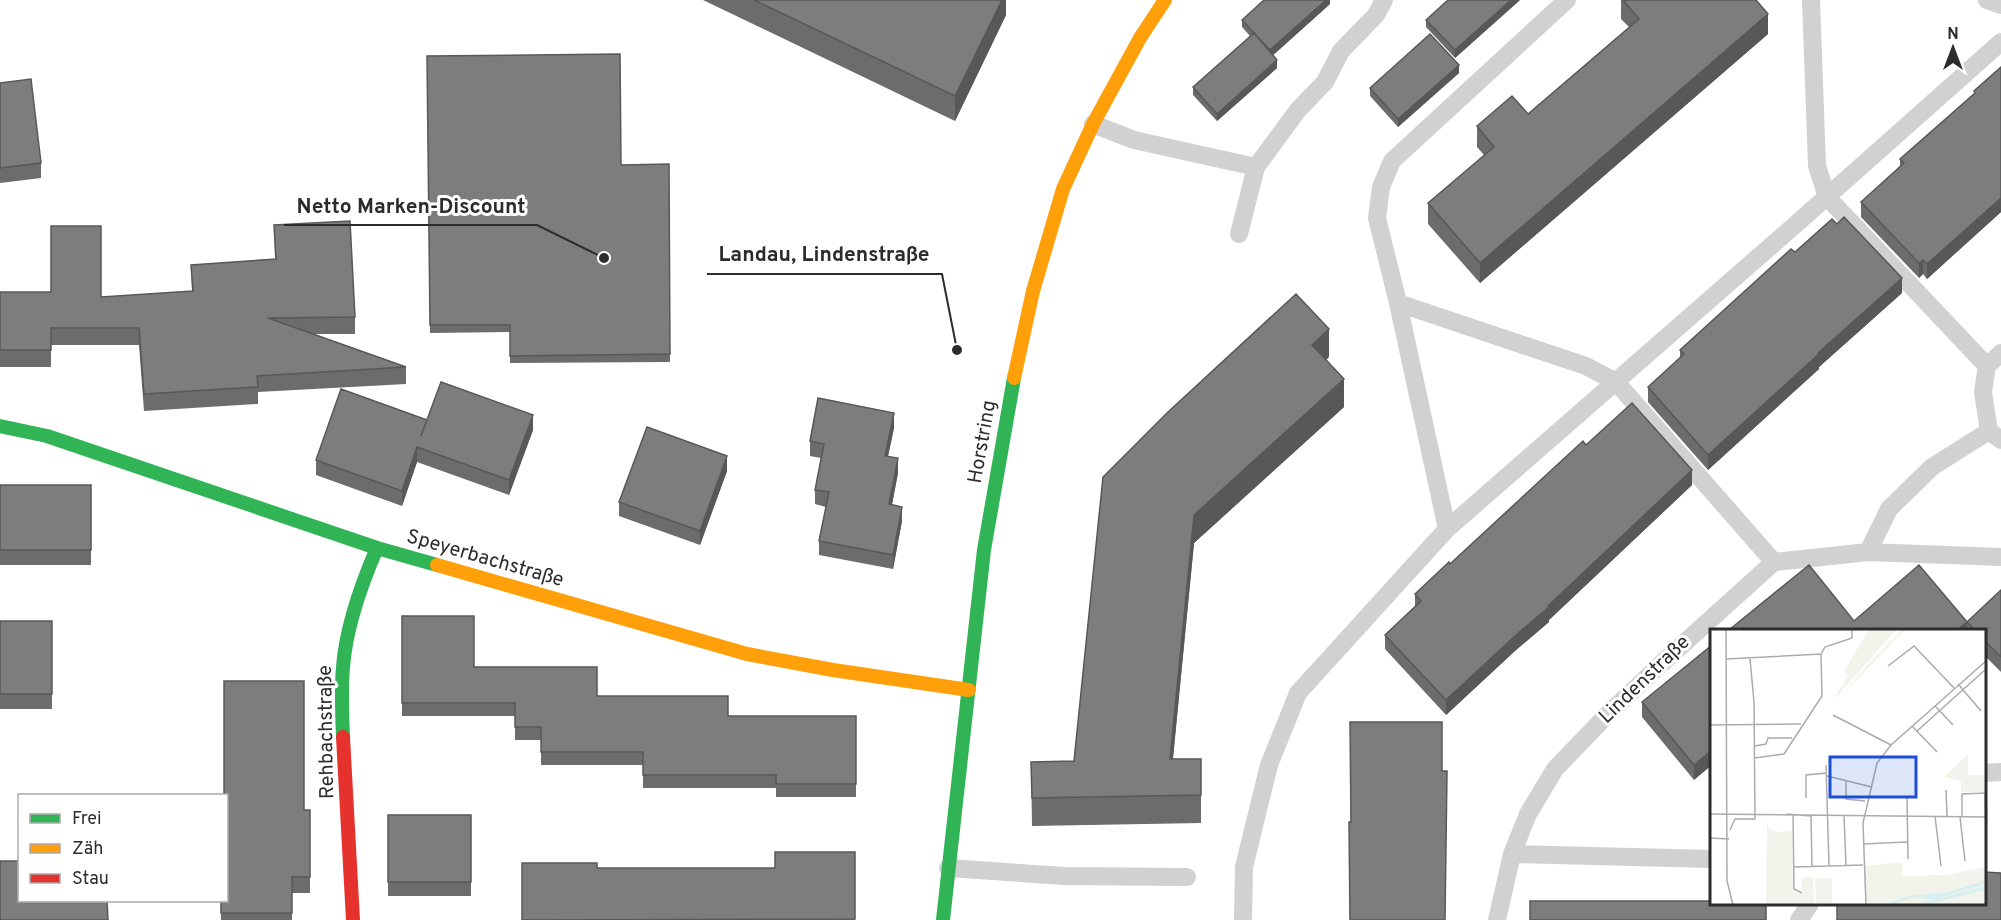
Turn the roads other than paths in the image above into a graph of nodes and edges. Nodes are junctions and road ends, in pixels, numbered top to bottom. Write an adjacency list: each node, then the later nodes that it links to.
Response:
1 (1165, 0): 8 (street, Horstring)
2 (1384, 0): 9 (lane)
3 (1567, 0): 12 (lane)
4 (1811, 0): 10 (lane)
5 (1987, 0): 6 (lane)
6 (2001, 5)
7 (2001, 42): 10 (lane)
8 (1094, 124): 9 (lane); 23 (street, Horstring)
9 (1256, 167): 11 (lane)
10 (1827, 197): 14 (lane); 15 (lane)
11 (1239, 234)
12 (1398, 303): 15 (lane); 18 (lane)
13 (2001, 353): 14 (lane)
14 (1987, 366): 17 (lane)
15 (1616, 382): 18 (lane); 22 (lane)
16 (0, 426): 19 (street, Speyerbachstraße)
17 (1995, 436): 20 (lane)
18 (1447, 529): 33 (lane)
19 (377, 548): 23 (street, Speyerbachstraße); 31 (street, Rehbachstraße)
20 (1868, 552): 21 (lane); 22 (lane)
21 (2001, 557)
22 (1774, 562): 26 (lane, Lindenstraße)
23 (969, 690): 28 (street, Horstring)
24 (2001, 772): 25 (lane)
25 (1986, 773)
26 (1512, 854): 27 (lane); 34 (lane, Lindenstraße)
27 (1710, 859)
28 (948, 868): 29 (lane); 32 (street, Horstring)
29 (1187, 877)
30 (1809, 905): 35 (lane)
31 (354, 920)
32 (943, 920)
33 (1243, 920)
34 (1497, 920)
35 (1799, 920)

